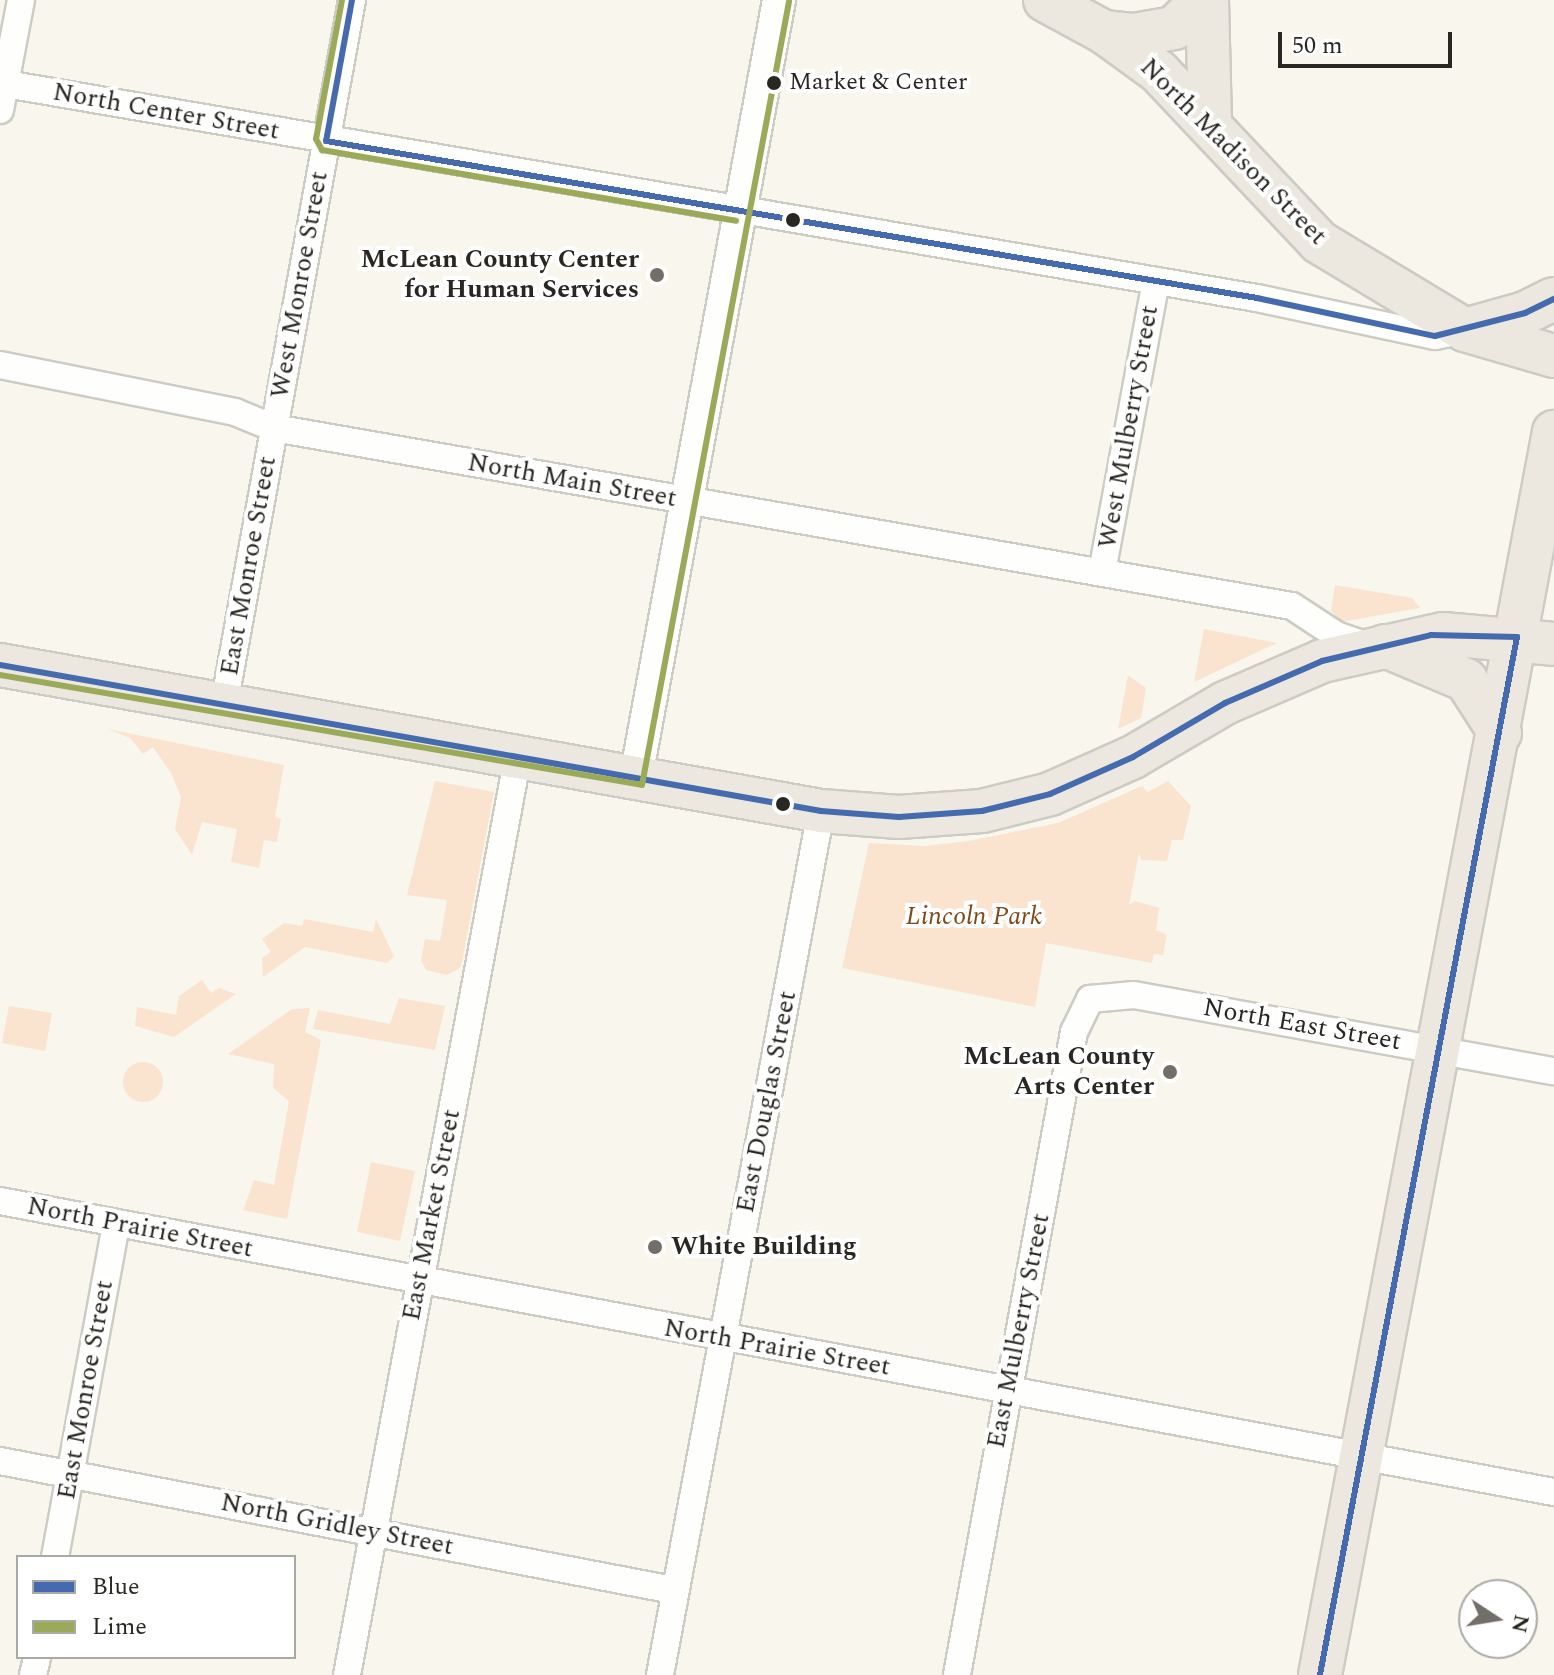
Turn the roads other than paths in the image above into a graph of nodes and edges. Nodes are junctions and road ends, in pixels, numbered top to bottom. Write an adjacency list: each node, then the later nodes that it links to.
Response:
1 (21, 0): 7 (street)
2 (352, 0): 10 (street, West Monroe Street)
3 (779, 0): 11 (street)
4 (1045, 0): 6 (main road, North Madison Street)
5 (1205, 0): 6 (main road); 9 (main road)
6 (1104, 32): 9 (main road, North Madison Street)
7 (2, 84): 8 (street); 10 (street, North Center Street)
8 (0, 110)
9 (1210, 123): 14 (main road, North Madison Street)
10 (326, 141): 11 (street, North Center Street); 17 (street, West Monroe Street)
11 (738, 211): 12 (street, North Center Street); 19 (street)
12 (1156, 281): 14 (street, North Center Street); 20 (street, West Mulberry Street)
13 (1554, 299): 14 (main road)
14 (1465, 330): 15 (main road, North Madison Street)
15 (1554, 356)
16 (0, 365): 17 (street, North Main Street)
17 (274, 428): 19 (street, North Main Street); 24 (street, East Monroe Street)
18 (1554, 432): 21 (main road)
19 (686, 502): 20 (street, North Main Street); 27 (street)
20 (1102, 572): 22 (street, North Main Street)
21 (1536, 640): 22 (main road); 25 (main road)
22 (1380, 647): 25 (main road); 28 (main road)
23 (0, 665): 24 (main road)
24 (224, 705): 26 (main road)
25 (1500, 733): 30 (main road)
26 (518, 756): 27 (main road); 34 (street, East Market Street)
27 (636, 777): 28 (main road)
28 (821, 811): 35 (street, East Douglas Street)
29 (1098, 996): 30 (street, North East Street); 36 (street, East Mulberry Street)
30 (1441, 1050): 31 (street, North East Street); 37 (main road)
31 (1554, 1071)
32 (0, 1201): 33 (street, North Prairie Street)
33 (116, 1224): 34 (street, North Prairie Street); 39 (street, East Monroe Street)
34 (420, 1282): 35 (street, North Prairie Street); 41 (street, East Market Street)
35 (723, 1336): 36 (street, North Prairie Street); 43 (street, East Douglas Street)
36 (1009, 1391): 37 (street, North Prairie Street); 46 (street, East Mulberry Street)
37 (1358, 1456): 40 (street, North Prairie Street); 47 (main road)
38 (0, 1461): 39 (street, North Gridley Street)
39 (70, 1475): 41 (street, North Gridley Street); 42 (street, East Monroe Street)
40 (1554, 1492)
41 (373, 1531): 43 (street, North Gridley Street); 44 (street, East Market Street)
42 (55, 1555)
43 (673, 1590): 45 (street, East Douglas Street)
44 (347, 1675)
45 (660, 1675)
46 (957, 1675)
47 (1320, 1675)

